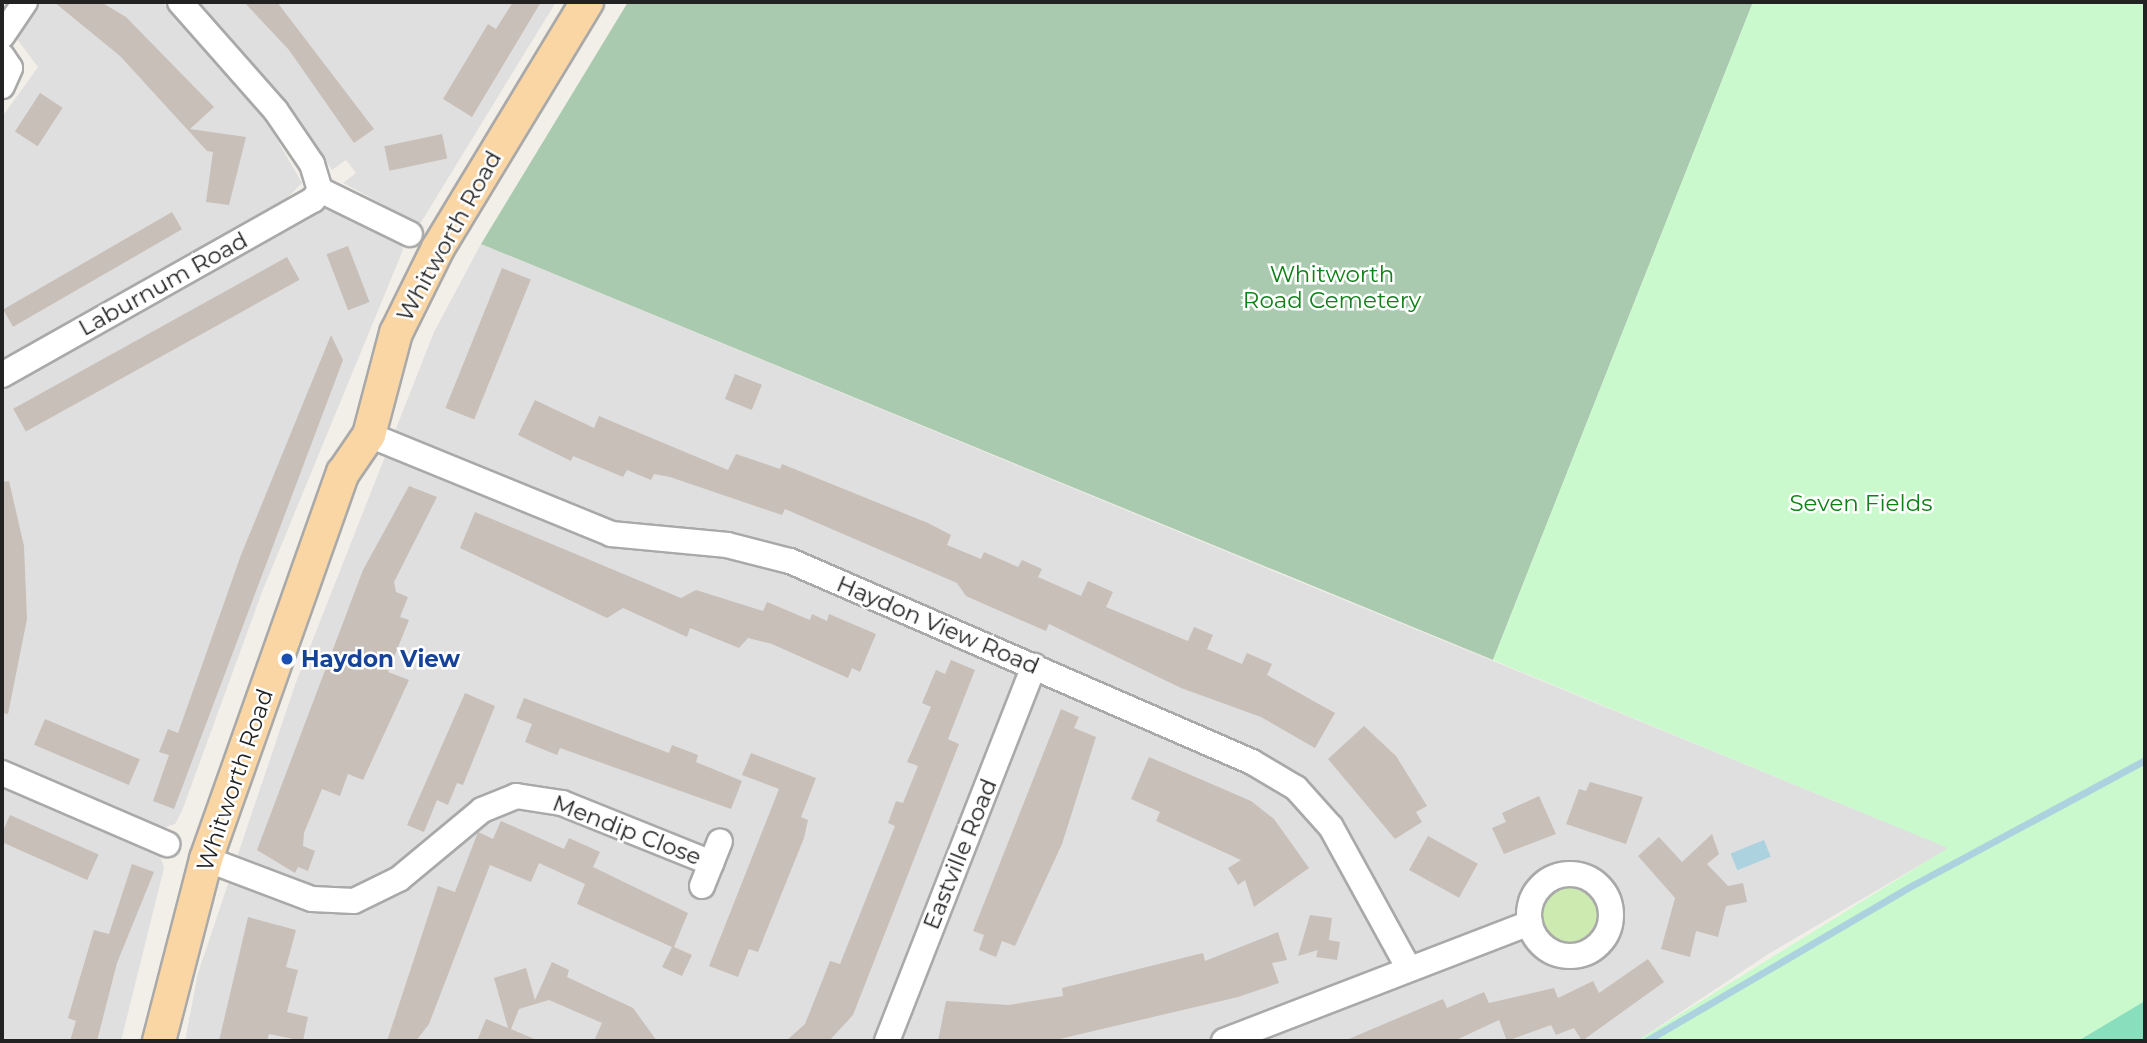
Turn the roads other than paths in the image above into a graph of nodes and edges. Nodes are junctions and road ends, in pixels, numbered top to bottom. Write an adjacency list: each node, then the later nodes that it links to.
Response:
1 (25, 2): 4 (street)
2 (180, 2): 7 (street)
3 (587, 2): 10 (main road, Whitworth Road)
4 (2, 36)
5 (2, 55): 6 (street)
6 (2, 86)
7 (320, 190): 8 (street); 9 (street, Laburnum Road)
8 (410, 234)
9 (2, 375)
10 (369, 435): 11 (street, Haydon View Road); 14 (main road, Whitworth Road)
11 (1034, 666): 17 (street, Haydon View Road); 19 (street, Eastville Road)
12 (2, 773): 13 (street)
13 (167, 844)
14 (206, 859): 15 (street, Mendip Close); 18 (main road, Whitworth Road)
15 (711, 863)
16 (1530, 923): 17 (street)
17 (1407, 965): 20 (street)
18 (159, 1041)
19 (887, 1041)
20 (1224, 1041)

